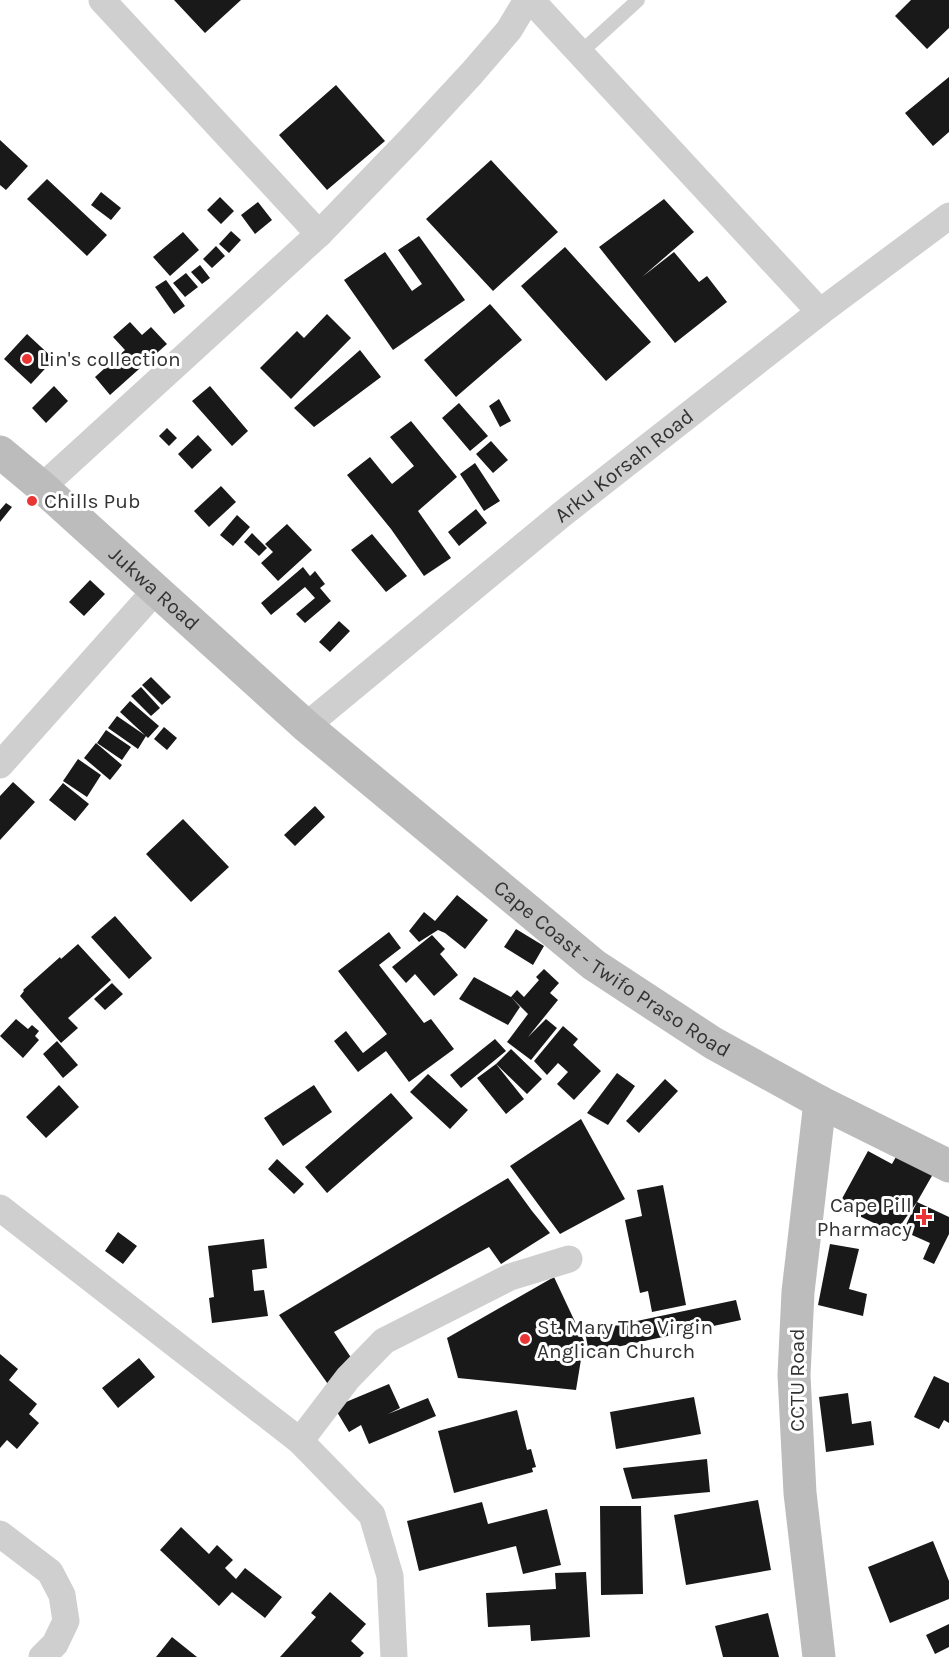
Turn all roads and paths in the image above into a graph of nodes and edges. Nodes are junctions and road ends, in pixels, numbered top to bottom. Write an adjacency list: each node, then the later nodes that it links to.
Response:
1 (102, 0): 7 (street)
2 (526, 0): 7 (street)
3 (531, 0): 5 (street)
4 (638, 0): 5 (lane)
5 (580, 53): 8 (street)
6 (949, 216): 8 (street, Arku Korsah Road)
7 (319, 234): 10 (street)
8 (820, 312): 12 (street, Arku Korsah Road)
9 (0, 452): 10 (main road, Jukwa Road)
10 (42, 488): 11 (main road, Jukwa Road)
11 (156, 591): 12 (main road, Jukwa Road); 13 (street)
12 (306, 726): 14 (main road, Cape Coast - Twifo Praso Road)
13 (0, 765)
14 (820, 1102): 15 (main road, Cape Coast - Twifo Praso Road); 22 (main road, CCTU Road)
15 (949, 1166)
16 (0, 1208): 18 (street)
17 (569, 1259): 18 (street)
18 (300, 1441): 21 (street)
19 (0, 1534): 20 (street)
20 (42, 1657)
21 (394, 1657)
22 (819, 1657)

